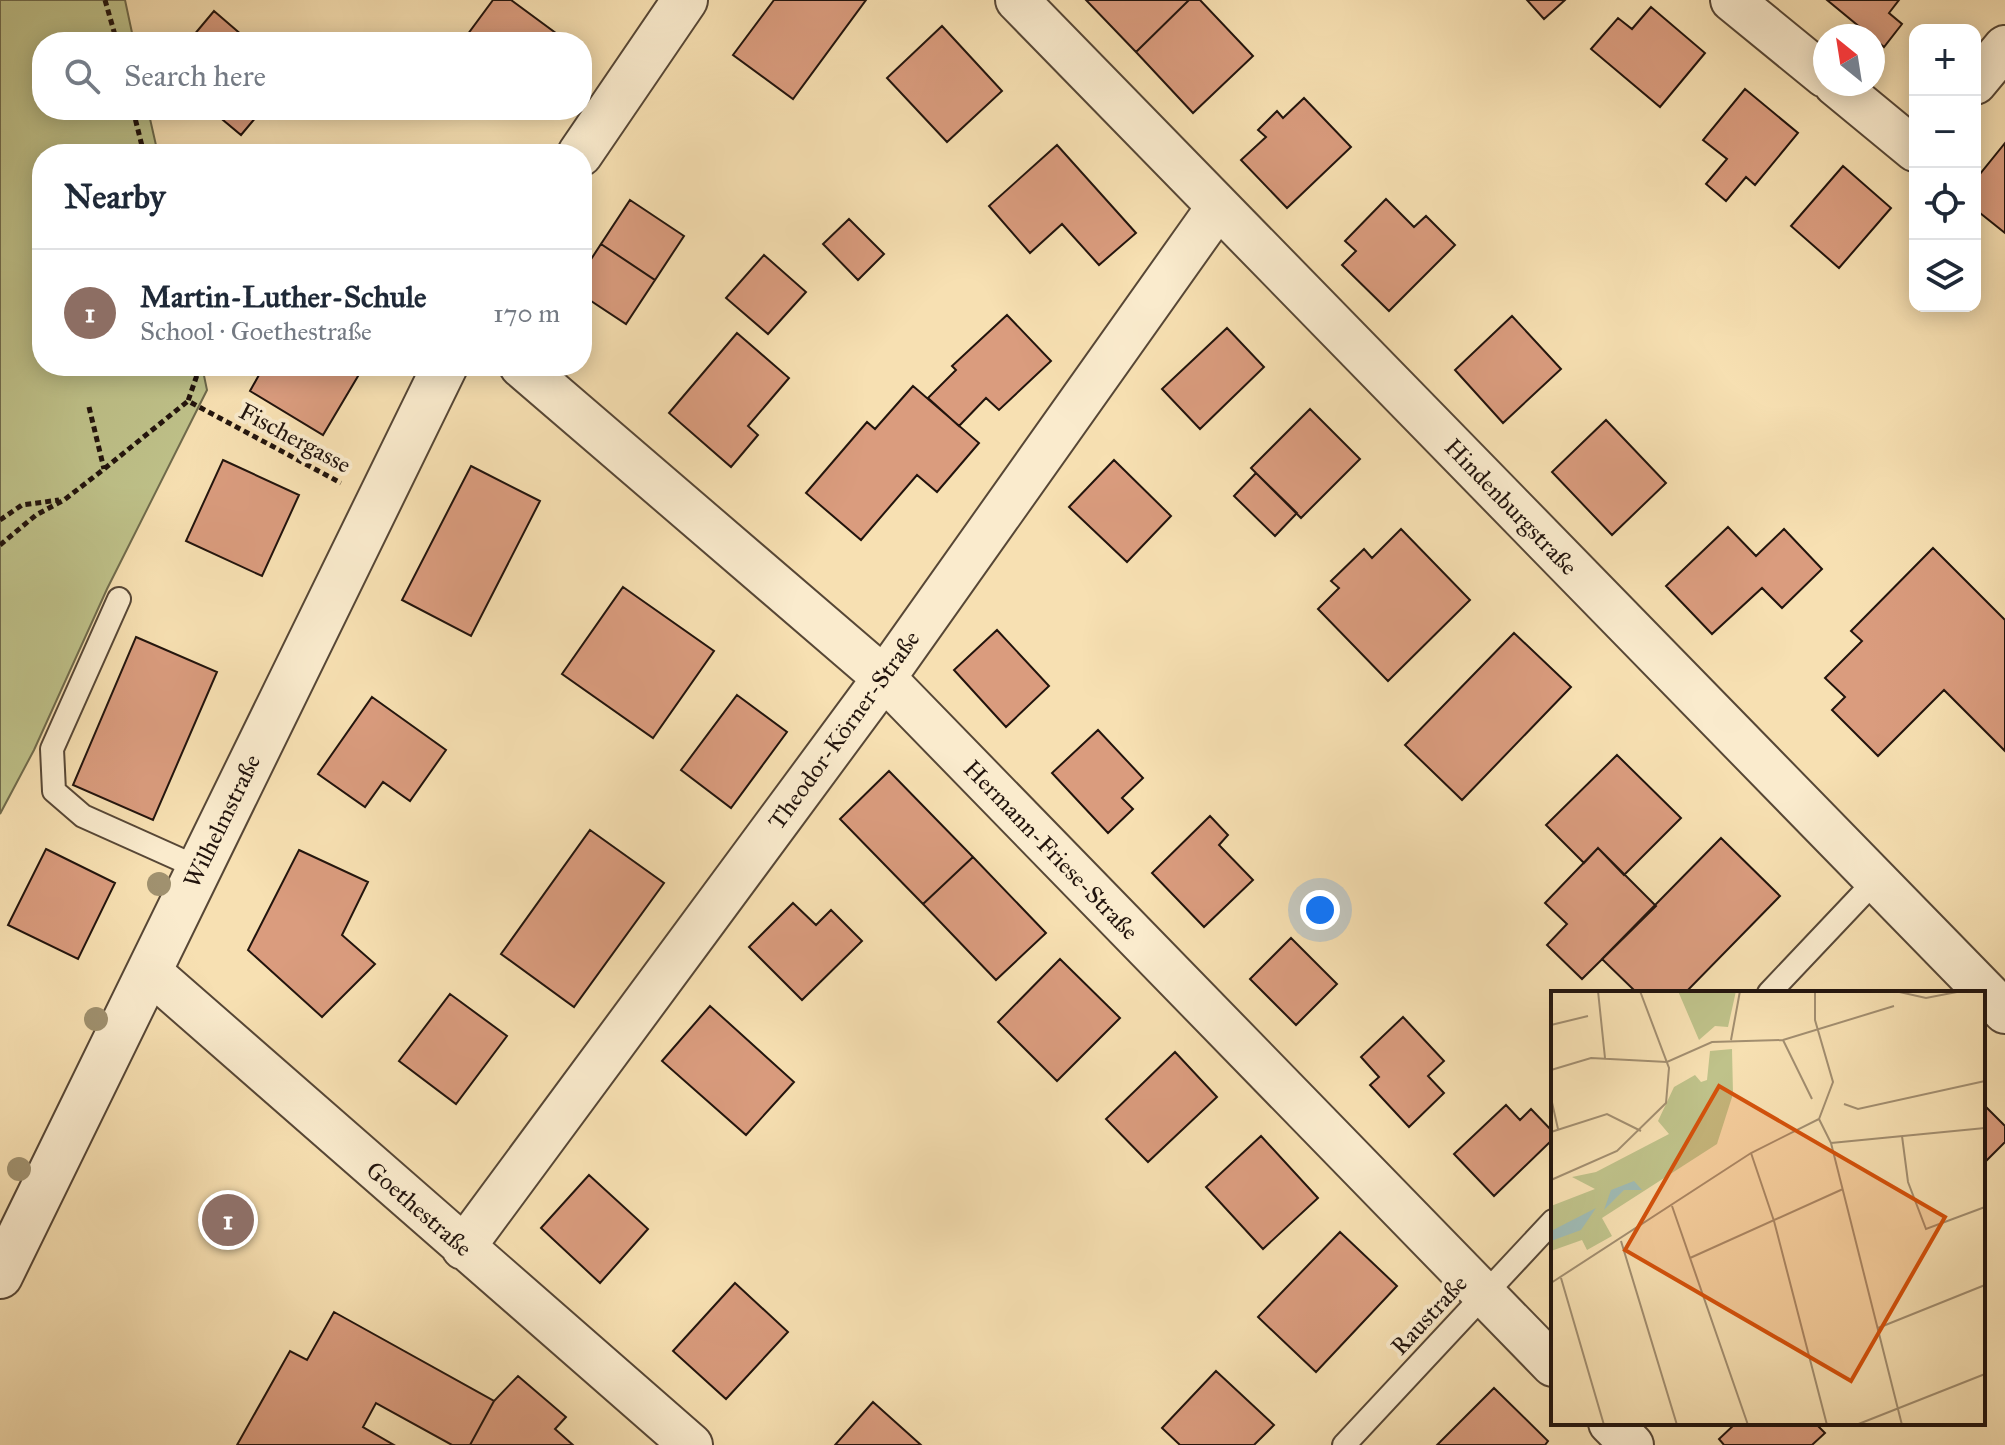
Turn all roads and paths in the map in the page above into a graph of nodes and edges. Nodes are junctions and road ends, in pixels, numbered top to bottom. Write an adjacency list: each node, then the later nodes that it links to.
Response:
1 (105, 0): 5 (path)
2 (685, 0): 12 (street)
3 (1017, 0): 14 (street, Hindenburgstraße)
4 (1732, 0): 7 (street)
5 (114, 32)
6 (2005, 47): 8 (street)
7 (1813, 66)
8 (1981, 76)
9 (1850, 96): 13 (street)
10 (136, 120): 11 (path)
11 (142, 144)
12 (587, 144)
13 (1909, 145)
14 (1218, 207): 26 (street, Theodor-Körner-Straße); 28 (street, Hindenburgstraße)
15 (197, 376): 18 (path)
16 (440, 376): 22 (street, Wilhelmstraße)
17 (533, 376): 26 (street, Hermann-Friese-Straße)
18 (188, 401): 20 (path); 22 (path, Fischergasse)
19 (89, 407): 20 (path)
20 (104, 469): 21 (path)
21 (64, 500): 23 (path); 24 (path)
22 (376, 501): 27 (street, Wilhelmstraße)
23 (0, 520)
24 (0, 545)
25 (119, 599): 27 (lane)
26 (884, 678): 33 (street, Theodor-Körner-Straße); 35 (street, Hermann-Friese-Straße)
27 (199, 868): 29 (street, Wilhelmstraße)
28 (1875, 881): 30 (street, Hindenburgstraße); 31 (lane)
29 (149, 971): 33 (street, Goethestraße); 34 (street, Wilhelmstraße)
30 (1998, 990)
31 (1771, 991)
32 (1551, 1223): 35 (lane, Raustraße)
33 (463, 1248): 38 (street, Goethestraße)
34 (0, 1276)
35 (1483, 1295): 36 (street, Hermann-Friese-Straße); 39 (lane, Raustraße)
36 (1551, 1363)
37 (1612, 1425): 40 (street)
38 (691, 1445)
39 (1344, 1445)
40 (1632, 1445)

